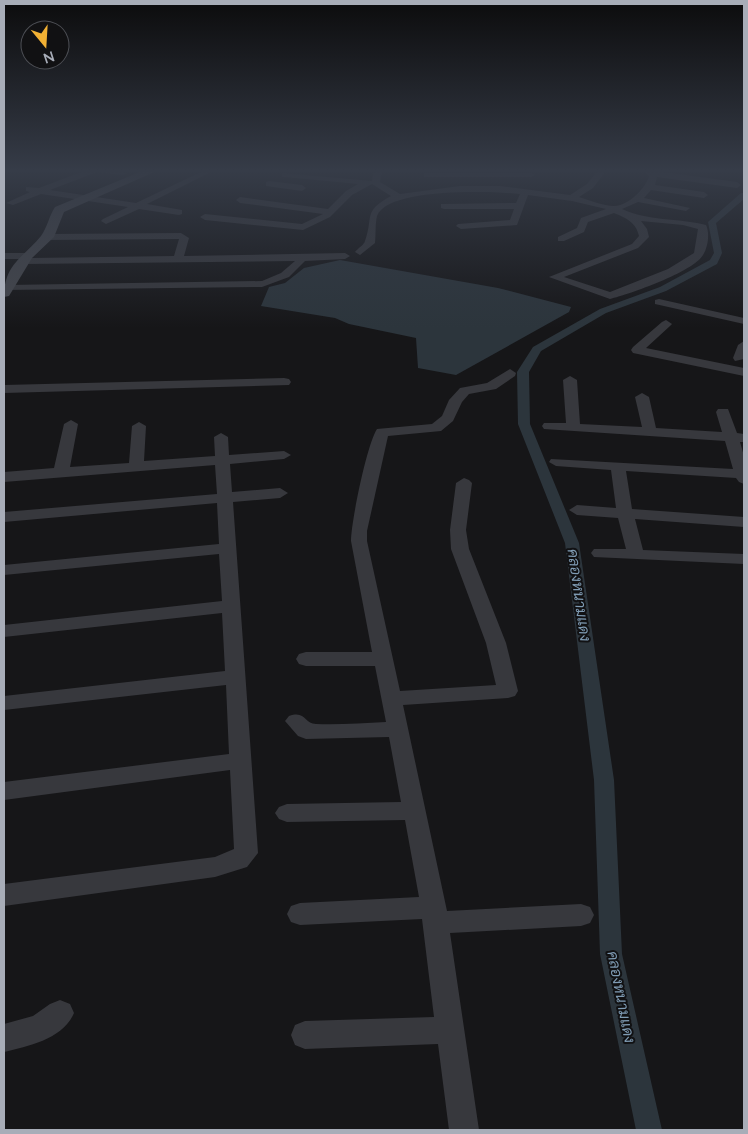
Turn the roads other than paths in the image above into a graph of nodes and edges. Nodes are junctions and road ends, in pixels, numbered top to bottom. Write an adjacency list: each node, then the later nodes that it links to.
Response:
1 (54, 222): 12 (street)
2 (247, 222): 3 (street)
3 (315, 222)
4 (372, 222): 15 (street)
5 (383, 222): 11 (street)
6 (514, 222): 10 (street)
7 (583, 222): 13 (street)
8 (637, 222): 9 (street)
9 (672, 222)
10 (450, 226)
11 (382, 228)
12 (47, 237): 17 (street); 18 (street)
13 (561, 239)
14 (381, 242): 15 (street)
15 (360, 252): 19 (street)
16 (4, 256): 17 (street)
17 (26, 259): 18 (street); 20 (street)
18 (178, 259): 19 (street)
19 (301, 260): 20 (street)
20 (5, 291)
21 (660, 302): 22 (street)
22 (744, 320)
23 (666, 324): 26 (street)
24 (744, 345): 25 (street)
25 (739, 358)
26 (744, 372)
27 (510, 373): 63 (street)
28 (570, 380): 36 (street)
29 (284, 382): 30 (street)
30 (4, 389)
31 (642, 397): 37 (street)
32 (723, 412): 39 (street)
33 (71, 424): 45 (street)
34 (139, 426): 43 (street)
35 (549, 426): 36 (street)
36 (573, 427): 37 (street)
37 (650, 432): 39 (street)
38 (221, 437): 41 (street)
39 (738, 438): 46 (street)
40 (284, 455): 41 (street)
41 (223, 460): 43 (street); 50 (street)
42 (556, 462): 44 (street)
43 (136, 466): 45 (street)
44 (618, 466): 46 (street); 52 (street)
45 (61, 472): 47 (street)
46 (744, 476)
47 (4, 477)
48 (464, 483): 65 (street)
49 (280, 493): 50 (street)
50 (225, 498): 53 (street); 55 (street)
51 (577, 510): 52 (street)
52 (626, 513): 54 (street); 57 (street)
53 (4, 517)
54 (744, 522)
55 (228, 548): 59 (street); 60 (street)
56 (600, 553): 57 (street)
57 (636, 554): 58 (street)
58 (744, 559)
59 (4, 570)
60 (232, 606): 61 (street); 64 (street)
61 (4, 631)
62 (306, 659): 63 (street)
63 (382, 659): 65 (street)
64 (234, 677): 66 (street); 69 (street)
65 (391, 699): 68 (street)
66 (4, 703)
67 (296, 721): 68 (street)
68 (396, 728): 71 (street)
69 (239, 761): 70 (street); 73 (street)
70 (4, 791)
71 (415, 812): 72 (street); 75 (street)
72 (287, 813)
73 (4, 895)
74 (300, 914): 75 (street)
75 (434, 915): 76 (street); 78 (street)
76 (581, 915)
77 (60, 1013): 80 (street)
78 (451, 1030): 79 (street); 81 (street)
79 (305, 1036)
80 (4, 1038)
81 (464, 1130)

